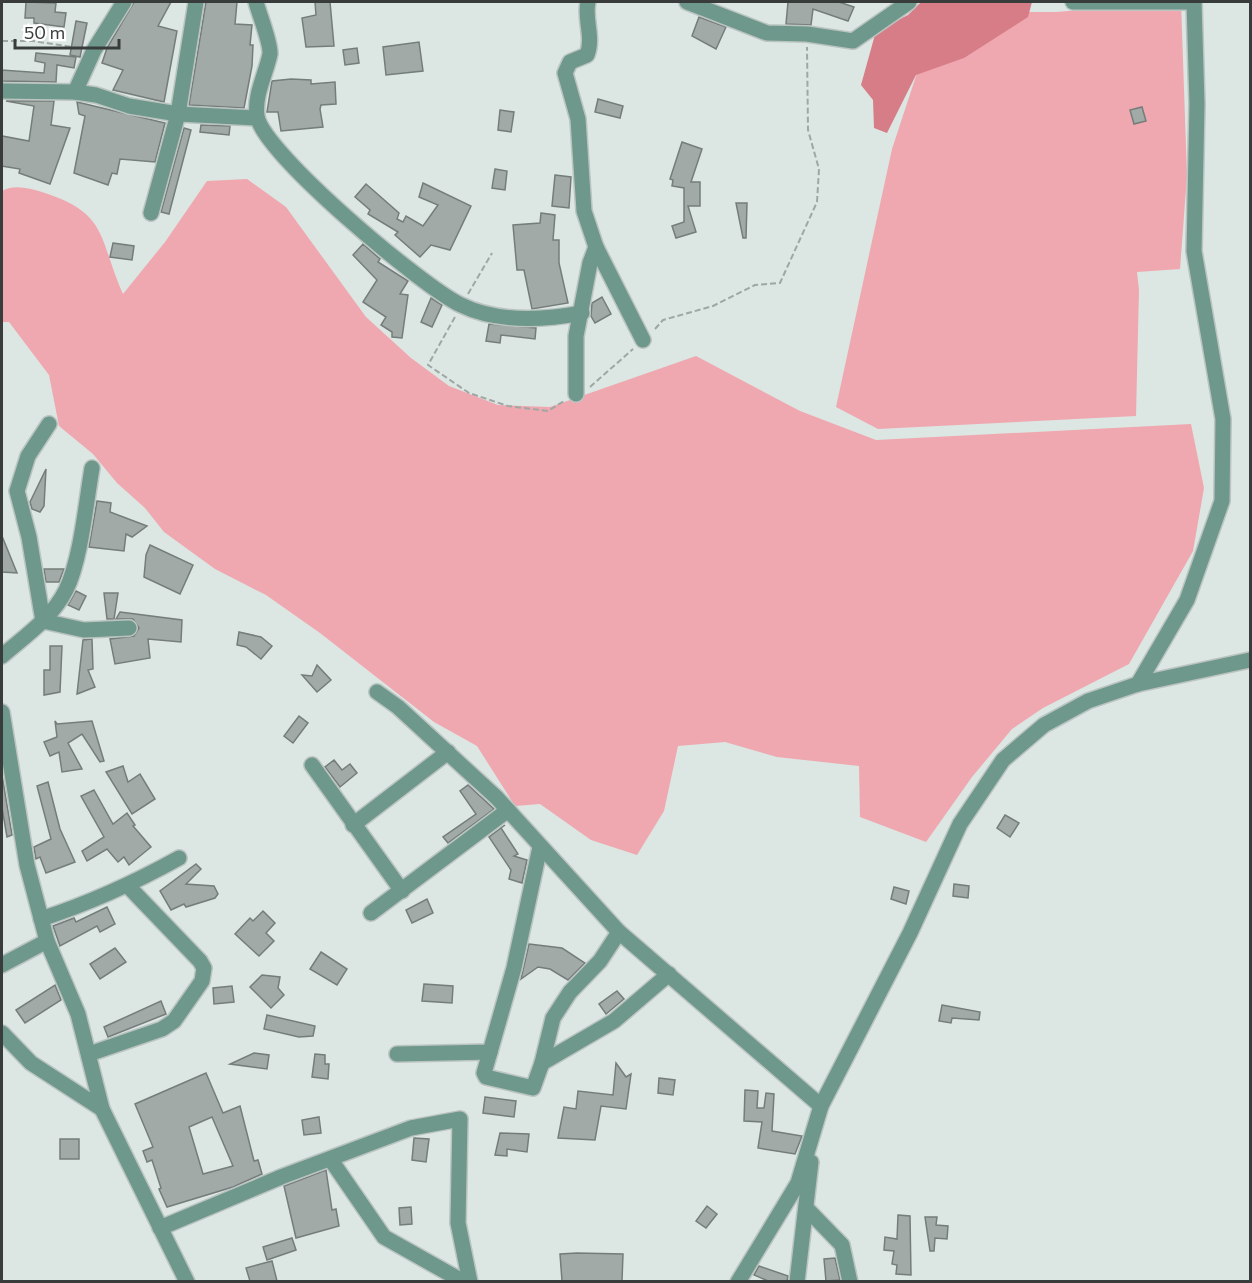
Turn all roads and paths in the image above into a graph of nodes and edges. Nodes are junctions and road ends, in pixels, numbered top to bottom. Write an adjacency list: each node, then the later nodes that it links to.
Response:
1 (124, 2): 11 (street)
2 (196, 2): 14 (street)
3 (256, 2): 15 (street)
4 (588, 2): 17 (street)
5 (687, 2): 9 (street)
6 (909, 2): 9 (street)
7 (1073, 2): 8 (street)
8 (1194, 2): 29 (street)
9 (807, 34): 21 (path)
10 (2, 41): 11 (path)
11 (94, 50): 13 (street)
12 (2, 92): 13 (street)
13 (75, 92): 14 (street)
14 (178, 114): 15 (street); 16 (street)
15 (257, 118): 19 (street)
16 (151, 213)
17 (596, 247): 20 (street); 21 (street)
18 (492, 252): 19 (path)
19 (461, 305): 20 (street); 22 (path)
20 (582, 313): 22 (street)
21 (643, 340): 22 (path)
22 (576, 394)
23 (49, 424): 25 (street)
24 (92, 468): 25 (street)
25 (43, 621): 26 (street); 27 (street)
26 (129, 628)
27 (2, 656)
28 (1251, 660): 29 (street)
29 (1138, 684): 51 (street)
30 (377, 692): 32 (street)
31 (2, 712): 41 (street)
32 (448, 752): 34 (street); 35 (street)
33 (312, 765): 35 (street)
34 (508, 810): 36 (street); 39 (street)
35 (353, 825): 39 (street)
36 (540, 847): 42 (street); 47 (street)
37 (179, 858): 38 (street)
38 (128, 886): 41 (street); 48 (street)
39 (402, 891): 40 (street)
40 (371, 913)
41 (41, 918): 43 (street)
42 (619, 932): 45 (street); 50 (street)
43 (47, 941): 44 (street); 48 (street)
44 (2, 965)
45 (669, 974): 50 (street); 51 (street)
46 (2, 1033): 52 (street)
47 (490, 1052): 49 (street); 50 (street)
48 (89, 1054): 52 (street)
49 (398, 1054)
50 (542, 1063)
51 (821, 1107): 53 (street)
52 (102, 1110): 56 (street)
53 (815, 1125): 55 (street); 60 (street)
54 (331, 1160): 56 (street); 58 (street); 59 (street)
55 (807, 1209): 61 (street); 62 (street)
56 (160, 1228): 57 (street)
57 (187, 1281)
58 (464, 1281)
59 (470, 1281)
60 (738, 1281)
61 (797, 1281)
62 (850, 1281)

